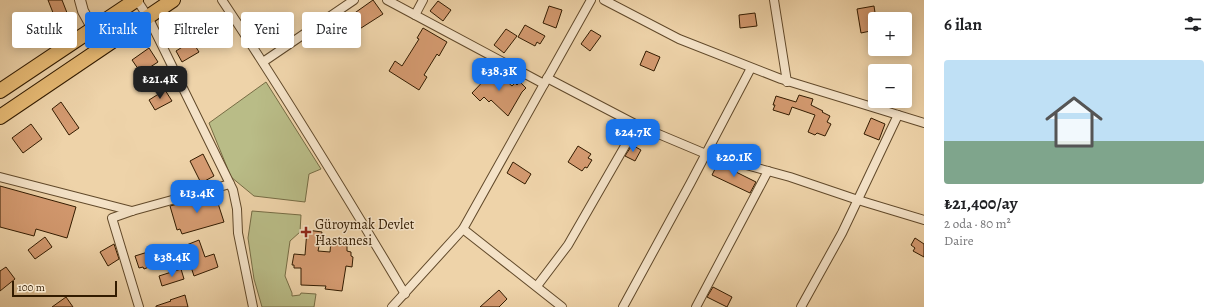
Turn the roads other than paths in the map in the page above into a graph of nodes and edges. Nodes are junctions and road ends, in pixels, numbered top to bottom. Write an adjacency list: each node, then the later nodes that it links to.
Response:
1 (80, 0): 13 (street)
2 (136, 0): 11 (highway); 12 (street)
3 (173, 0): 14 (highway)
4 (222, 0): 19 (street)
5 (354, 0): 19 (street)
6 (387, 0): 15 (street)
7 (423, 0): 15 (street)
8 (591, 0): 21 (street)
9 (604, 0): 20 (street)
10 (774, 0): 22 (street)
11 (118, 12)
12 (144, 12)
13 (85, 15)
14 (151, 15)
15 (415, 15): 21 (street)
16 (151, 23): 31 (street)
17 (85, 34): 23 (highway)
18 (102, 48): 25 (highway)
19 (263, 62): 37 (street)
20 (751, 68): 22 (street); 28 (street)
21 (545, 81): 27 (street); 35 (street)
22 (787, 82): 24 (street)
23 (0, 91)
24 (898, 115): 26 (street); 32 (street)
25 (0, 117)
26 (924, 123)
27 (637, 125): 28 (street); 36 (street)
28 (706, 154): 29 (street); 42 (street)
29 (768, 172): 32 (street); 43 (street)
30 (0, 177): 33 (street)
31 (230, 184): 33 (street); 39 (street)
32 (858, 200): 34 (street); 44 (street)
33 (132, 210): 38 (street)
34 (924, 220)
35 (463, 229): 36 (street); 37 (street)
36 (537, 286): 41 (street)
37 (405, 294): 40 (street)
38 (139, 307)
39 (253, 307)
40 (392, 307)
41 (562, 307)
42 (623, 307)
43 (696, 307)
44 (801, 307)

